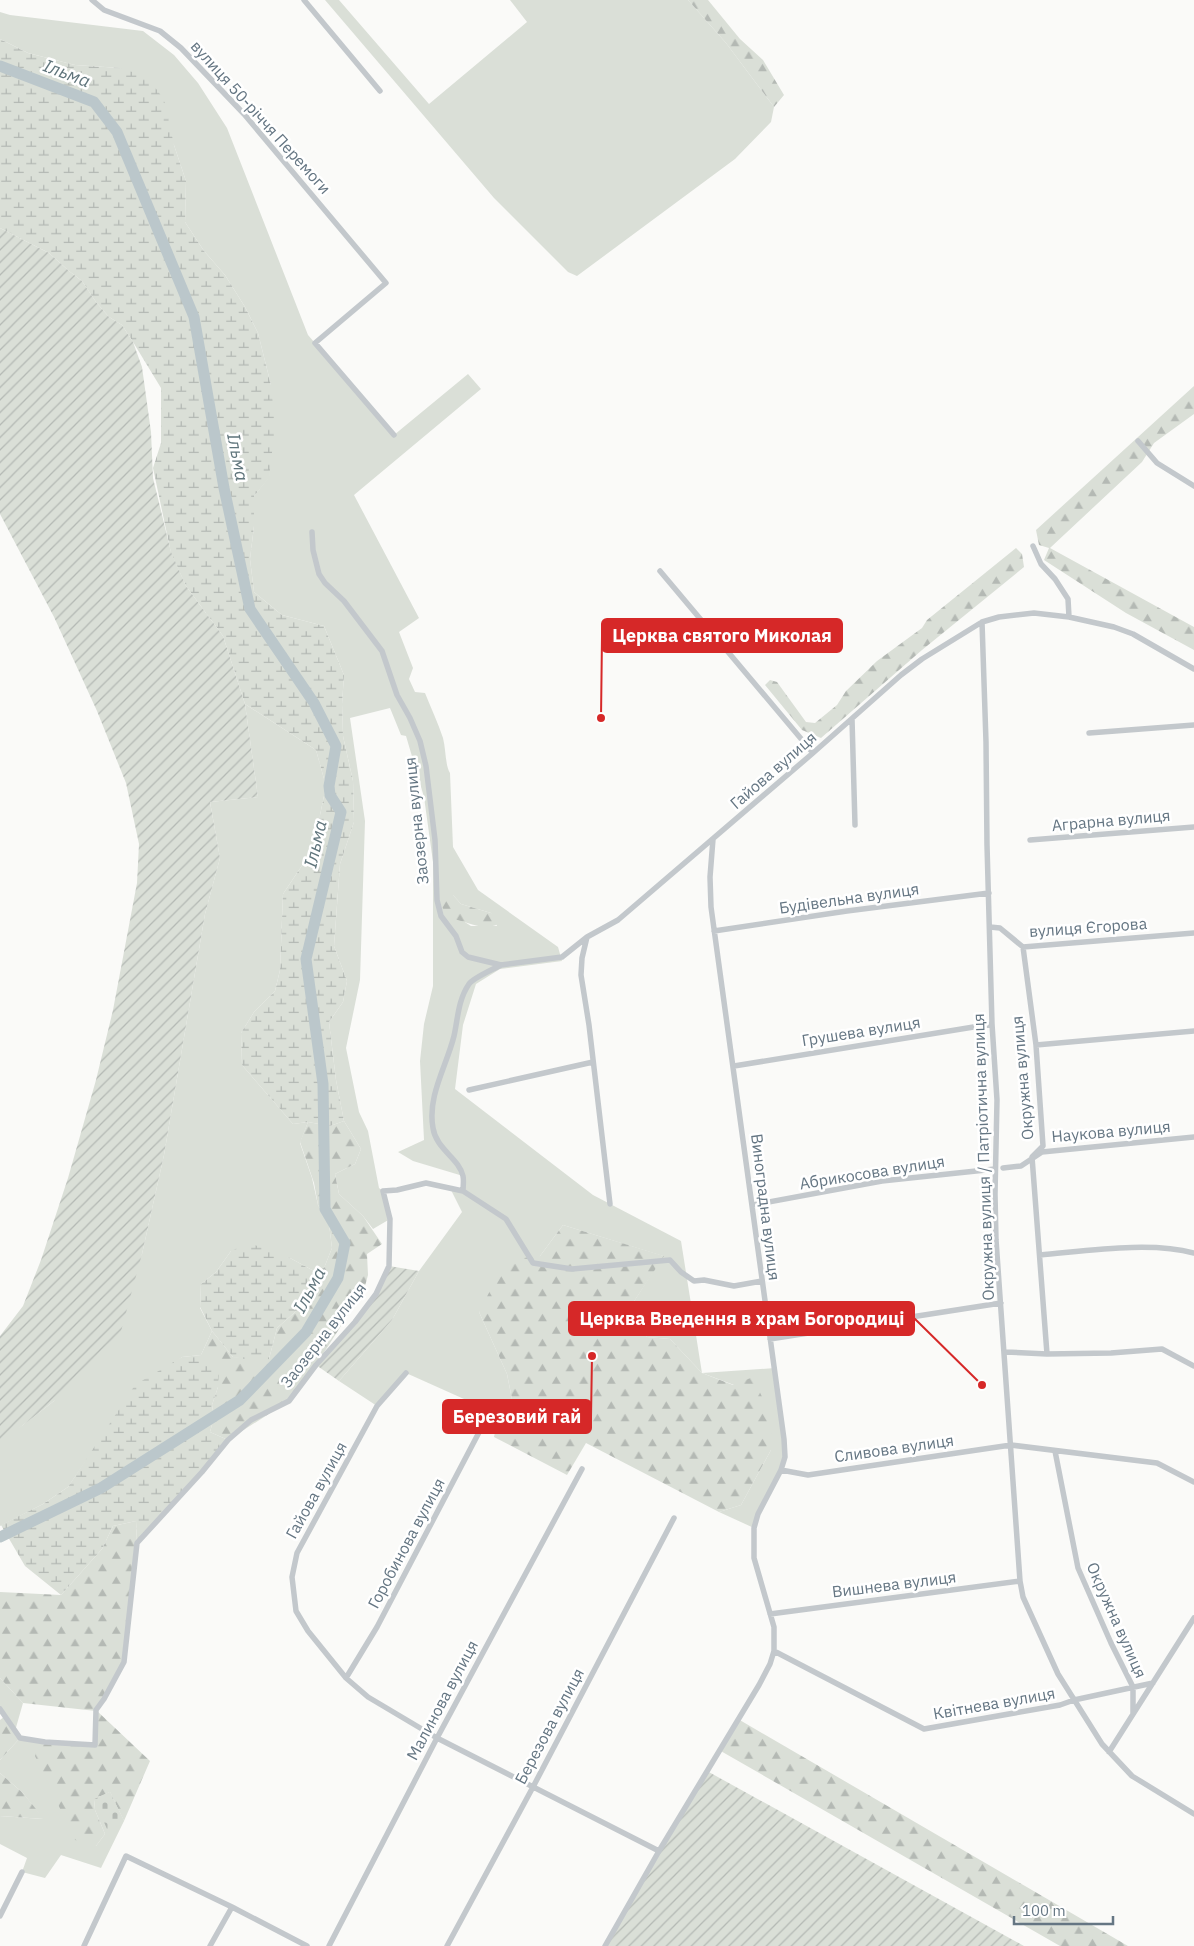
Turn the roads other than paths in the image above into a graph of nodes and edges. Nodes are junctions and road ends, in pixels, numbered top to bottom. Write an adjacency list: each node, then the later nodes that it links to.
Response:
1 (92, 0): 4 (street, вулиця 50-річчя Перемоги)
2 (304, 0): 3 (street)
3 (380, 91)
4 (394, 435)
5 (1138, 441): 6 (street)
6 (1194, 486)
7 (312, 532): 27 (street, Заозерна вулиця)
8 (1033, 546): 10 (street)
9 (660, 571): 16 (street)
10 (1068, 617): 11 (street, Гайова вулиця); 12 (street, Гайова вулиця)
11 (982, 622): 13 (street, Гайова вулиця); 21 (street, Окружна вулиця / Патріотична вулиця)
12 (1194, 669)
13 (852, 719): 16 (street, Гайова вулиця); 17 (street)
14 (1194, 724): 15 (street)
15 (1089, 733)
16 (813, 753): 19 (street, Гайова вулиця)
17 (855, 824)
18 (1194, 827): 20 (street, Аграрна вулиця)
19 (713, 840): 23 (street, Виноградна вулиця); 25 (street, Гайова вулиця)
20 (1030, 840)
21 (988, 893): 22 (street, Окружна вулиця / Патріотична вулиця); 23 (street, Будівельна вулиця)
22 (990, 927): 26 (street, вулиця Єгорова); 28 (street, Окружна вулиця / Патріотична вулиця)
23 (714, 931): 32 (street, Виноградна вулиця)
24 (1194, 933): 26 (street, вулиця Єгорова)
25 (587, 937): 27 (street, Гайова вулиця); 31 (street)
26 (1023, 947): 30 (street, Окружна вулиця)
27 (501, 965): 38 (street)
28 (992, 1024): 32 (street, Грушева вулиця); 37 (street, Окружна вулиця / Патріотична вулиця)
29 (1194, 1030): 30 (street)
30 (1036, 1046): 35 (street, Окружна вулиця)
31 (593, 1062): 33 (street); 39 (street)
32 (734, 1066): 40 (street, Виноградна вулиця)
33 (470, 1090)
34 (1194, 1137): 35 (street, Наукова вулиця)
35 (1032, 1157): 36 (street, Наукова вулиця); 42 (street, Окружна вулиця)
36 (1003, 1168)
37 (995, 1169): 40 (street, Абрикосова вулиця); 44 (street, Окружна вулиця / Патріотична вулиця)
38 (463, 1191): 43 (street); 65 (street, Заозерна вулиця)
39 (610, 1204)
40 (753, 1205): 43 (street, Виноградна вулиця)
41 (1194, 1253): 42 (street)
42 (1040, 1255): 47 (street, Окружна вулиця)
43 (762, 1281): 45 (street, Виноградна вулиця)
44 (1001, 1302): 45 (street); 46 (street, Окружна вулиця / Патріотична вулиця)
45 (770, 1339): 54 (street, Виноградна вулиця)
46 (1004, 1352): 47 (street); 51 (street, Окружна вулиця / Патріотична вулиця)
47 (1047, 1354): 48 (street)
48 (1194, 1366)
49 (406, 1373): 61 (street, Гайова вулиця)
50 (486, 1419): 61 (street, Горобинова вулиця)
51 (1011, 1445): 52 (street, Сливова вулиця); 54 (street, Сливова вулиця); 57 (street, Окружна вулиця / Патріотична вулиця)
52 (1055, 1451): 55 (street, Сливова вулиця); 63 (street, Окружна вулиця)
53 (582, 1469): 67 (street, Малинова вулиця)
54 (781, 1470): 58 (street, Виноградна вулиця)
55 (1194, 1482)
56 (674, 1518): 69 (street, Березова вулиця)
57 (1020, 1581): 58 (street, Вишнева вулиця); 64 (street, Окружна вулиця / Патріотична вулиця)
58 (770, 1614): 60 (street, Виноградна вулиця)
59 (1194, 1618): 62 (street)
60 (774, 1651): 64 (street, Квітнева вулиця); 71 (street, Виноградна вулиця)
61 (346, 1678): 67 (street)
62 (1153, 1683): 63 (street, Квітнева вулиця); 66 (street)
63 (1133, 1687): 64 (street, Квітнева вулиця); 66 (street, Окружна вулиця)
64 (1074, 1700): 68 (street, Окружна вулиця / Патріотична вулиця)
65 (0, 1709)
66 (1133, 1713): 68 (street)
67 (437, 1738): 69 (street); 78 (street, Малинова вулиця)
68 (1109, 1752): 70 (street, Окружна вулиця / Патріотична вулиця)
69 (533, 1787): 71 (street); 79 (street, Березова вулиця)
70 (1194, 1814)
71 (659, 1851): 80 (street, Виноградна вулиця)
72 (22, 1872): 74 (street)
73 (232, 1907): 75 (street); 76 (street); 77 (street)
74 (0, 1916)
75 (84, 1946)
76 (210, 1946)
77 (307, 1946)
78 (329, 1946)
79 (447, 1946)
80 (605, 1946)

